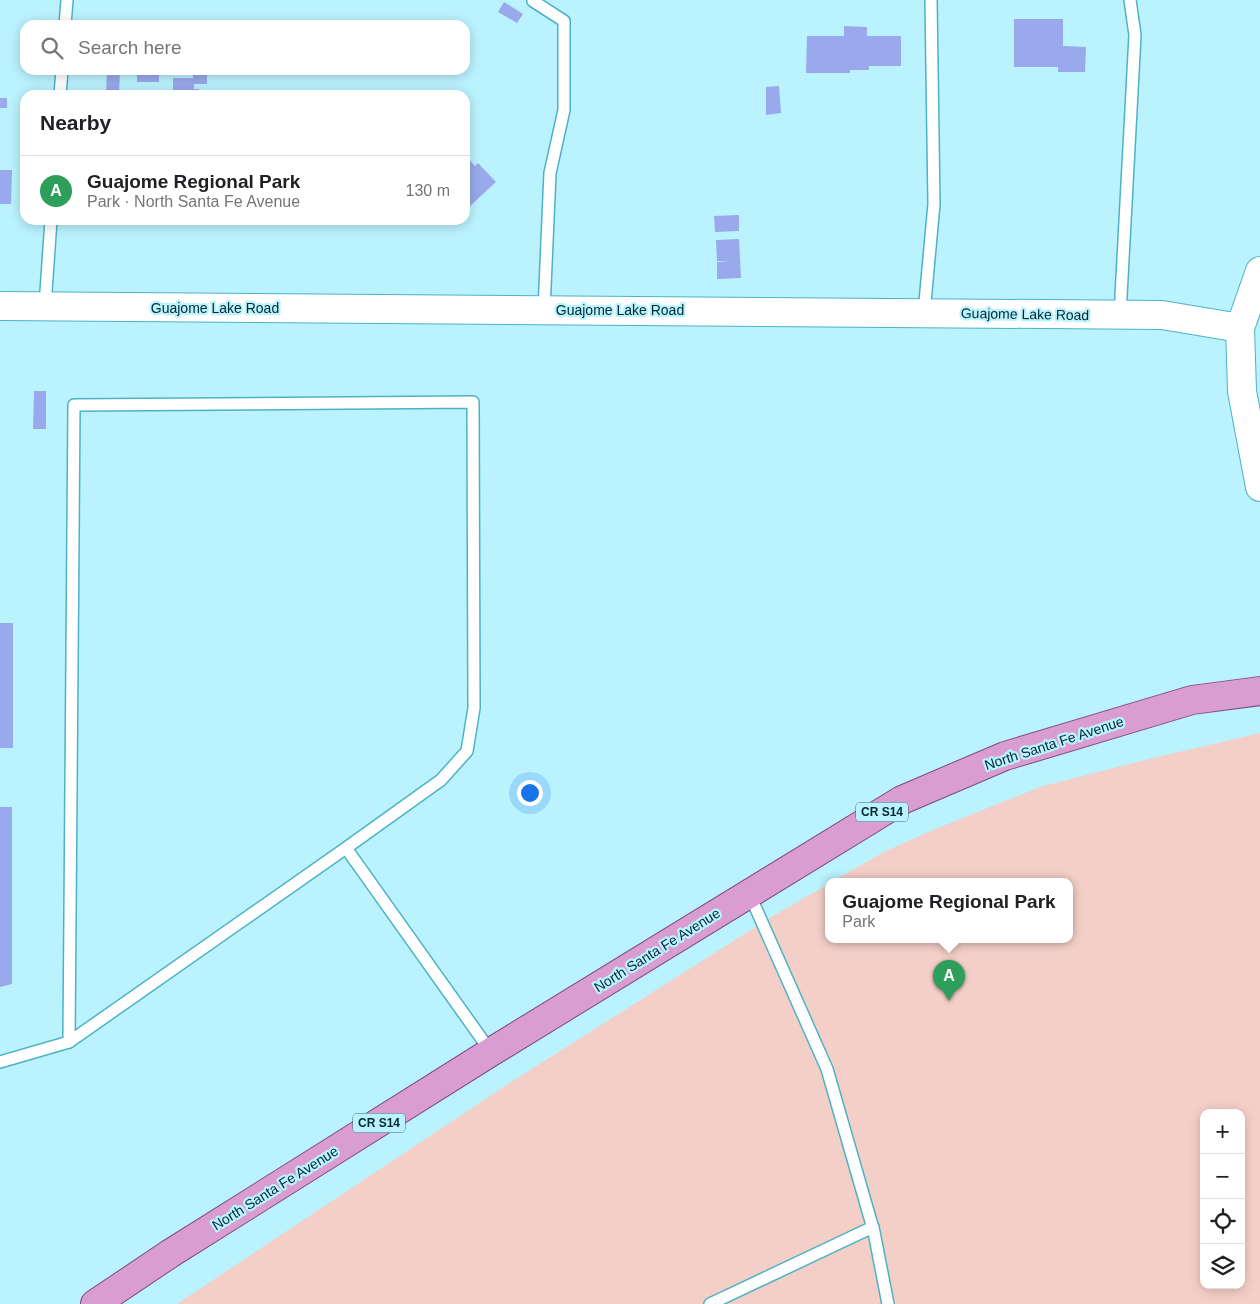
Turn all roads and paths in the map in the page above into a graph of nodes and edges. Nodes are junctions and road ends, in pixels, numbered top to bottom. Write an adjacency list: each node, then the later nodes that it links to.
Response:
1 (67, 0): 5 (lane)
2 (533, 0): 12 (lane)
3 (931, 0): 13 (lane)
4 (1130, 0): 14 (lane)
5 (66, 20)
6 (62, 75): 7 (lane)
7 (60, 90)
8 (51, 225): 11 (lane)
9 (1260, 271): 15 (street)
10 (0, 306): 11 (street, Guajome Lake Road)
11 (45, 306): 12 (street, Guajome Lake Road)
12 (544, 310): 13 (street, Guajome Lake Road)
13 (924, 313): 14 (street, Guajome Lake Road)
14 (1120, 315): 15 (street, Guajome Lake Road)
15 (1240, 328): 16 (street)
16 (1260, 488)
17 (1260, 691): 19 (main road, North Santa Fe Avenue / CR S14)
18 (346, 848): 20 (lane); 20 (lane); 21 (lane)
19 (749, 893): 21 (main road, North Santa Fe Avenue / CR S14); 23 (lane)
20 (68, 1042): 22 (lane)
21 (491, 1052): 24 (main road, North Santa Fe Avenue / CR S14)
22 (0, 1062)
23 (873, 1227): 25 (lane); 26 (lane)
24 (96, 1304)
25 (710, 1304)
26 (888, 1304)

